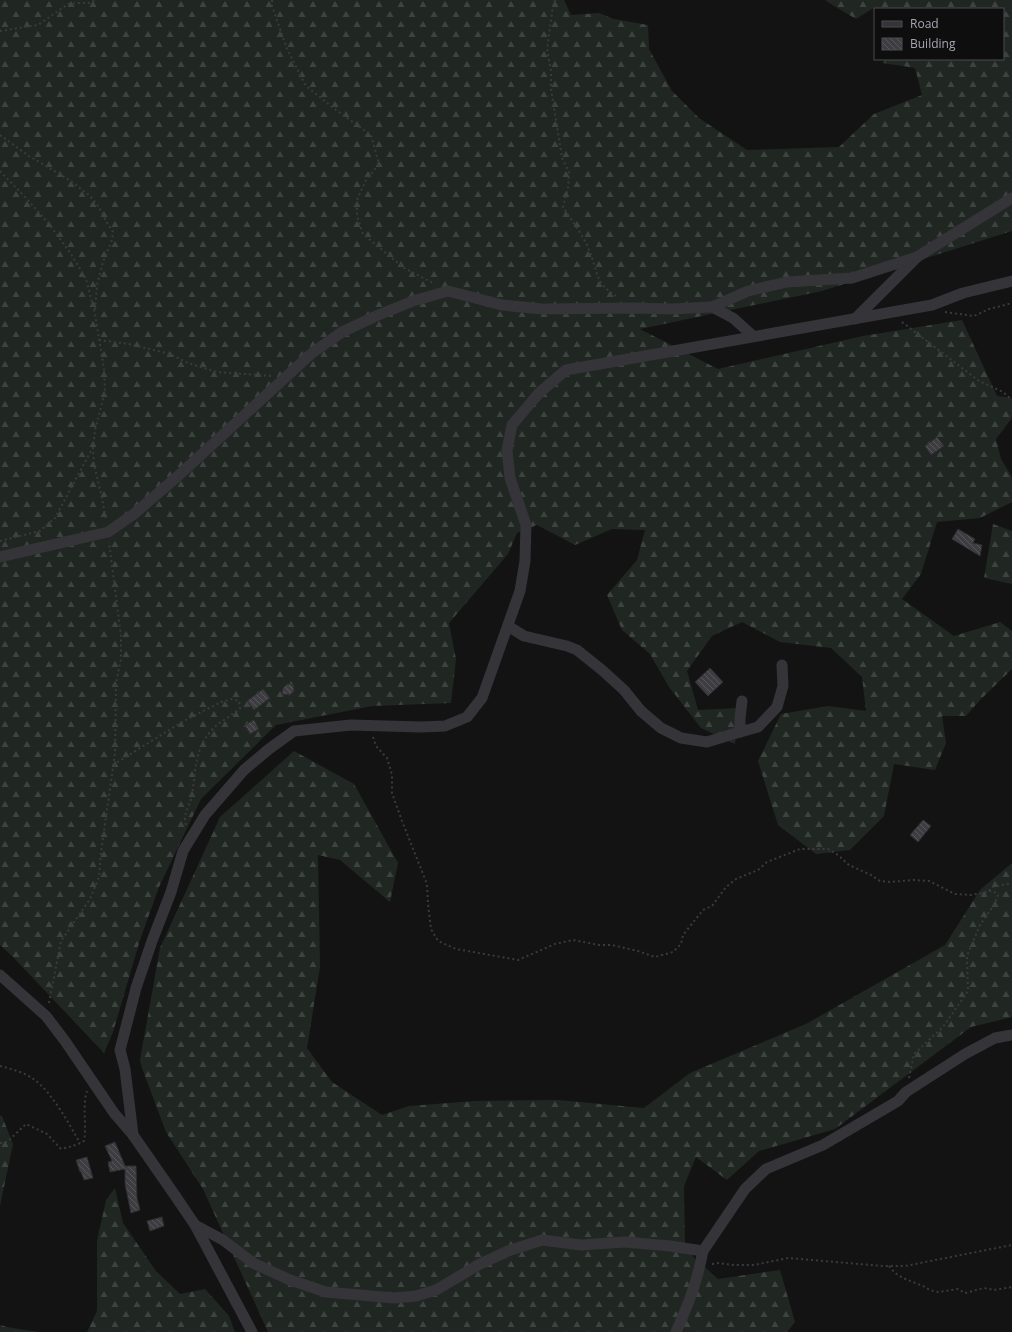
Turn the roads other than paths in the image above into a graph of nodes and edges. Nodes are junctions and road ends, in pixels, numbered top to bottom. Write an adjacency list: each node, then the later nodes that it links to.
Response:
1 (1012, 198): 2 (street)
2 (917, 257): 4 (street); 5 (street)
3 (1012, 280): 5 (street)
4 (712, 307): 6 (street); 7 (street)
5 (855, 319): 6 (street)
6 (754, 336): 8 (street)
7 (0, 557)
8 (508, 626): 11 (street); 14 (street)
9 (782, 665): 11 (street)
10 (742, 701): 11 (street)
11 (740, 732)
12 (0, 974): 14 (street)
13 (1012, 1035): 16 (street)
14 (133, 1135): 15 (street)
15 (195, 1225): 16 (street); 17 (street)
16 (703, 1251): 18 (street)
17 (252, 1332)
18 (676, 1332)

